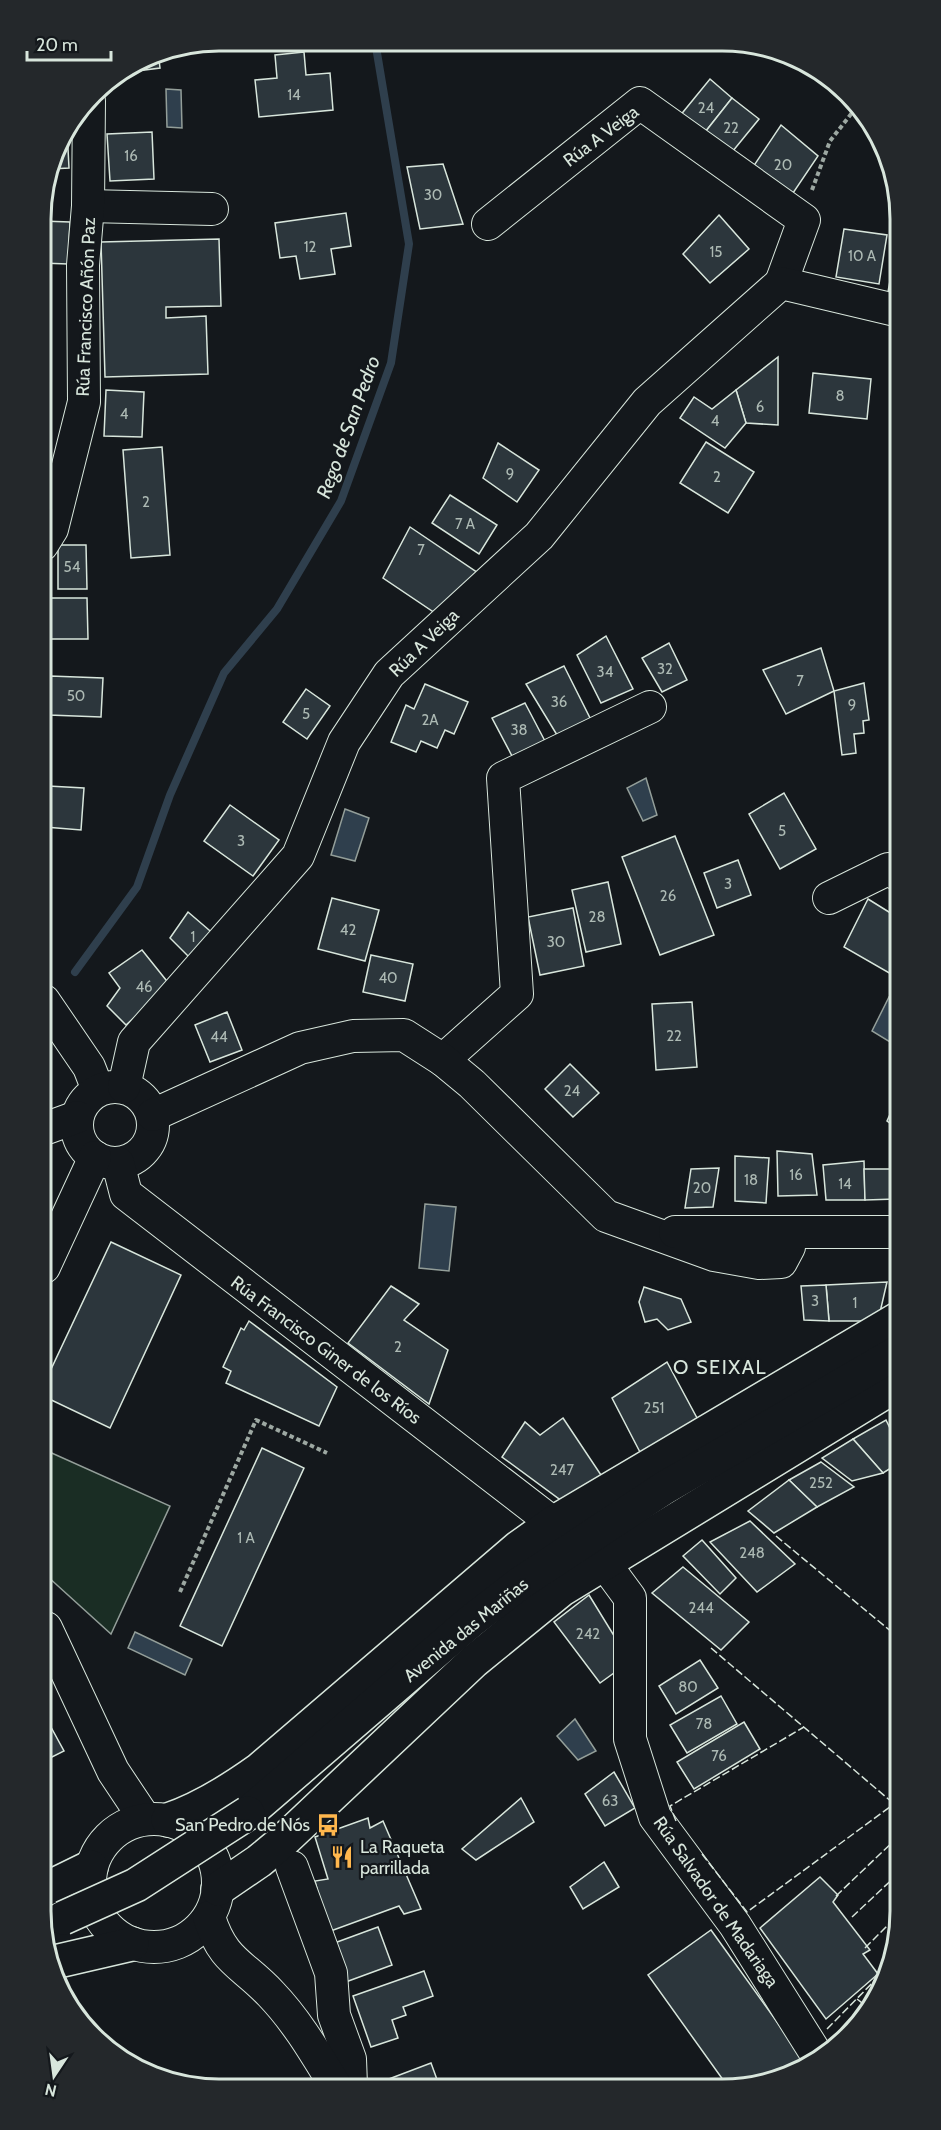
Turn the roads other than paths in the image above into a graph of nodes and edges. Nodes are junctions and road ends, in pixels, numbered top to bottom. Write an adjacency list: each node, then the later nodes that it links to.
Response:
1 (89, 113): 2 (street, Rúa Francisco Añón Paz)
2 (88, 206): 3 (street, Rúa Francisco Añón Paz); 7 (street, Rúa Francisco Añón Paz)
3 (212, 209)
4 (488, 224): 5 (street, Rúa A Veiga)
5 (781, 284): 6 (street); 13 (street, Rúa A Veiga)
6 (890, 309)
7 (51, 529)
8 (650, 707): 12 (street)
9 (890, 870): 10 (street)
10 (829, 898)
11 (51, 1012): 13 (street)
12 (443, 1060): 14 (street); 18 (street)
13 (111, 1088): 14 (street); 15 (street)
14 (153, 1115): 17 (street)
15 (77, 1117): 16 (street); 17 (street)
16 (51, 1126)
17 (106, 1160): 19 (street); 23 (street, Rúa Francisco Giner de los Ríos)
18 (890, 1232)
19 (51, 1255)
20 (890, 1324): 23 (main road)
21 (890, 1357): 33 (main road, Avenida das Mariñas, bridge)
22 (890, 1389): 24 (main road)
23 (553, 1523): 27 (main road)
24 (605, 1564): 32 (main road); 40 (street, Rúa Salvador de Madariaga)
25 (51, 1639): 26 (street)
26 (113, 1772): 27 (street); 28 (street)
27 (157, 1819): 28 (street); 32 (street)
28 (108, 1837): 29 (street)
29 (91, 1867): 31 (main road); 34 (street)
30 (292, 1867): 38 (street)
31 (51, 1887)
32 (214, 1903): 35 (street); 37 (street)
33 (55, 1920)
34 (132, 1944): 35 (street); 36 (main road)
35 (175, 1944): 37 (street)
36 (59, 1961)
37 (239, 1967): 39 (street)
38 (334, 2015): 39 (street); 42 (street)
39 (306, 2038): 41 (street)
40 (815, 2051)
41 (331, 2079)
42 (351, 2079)

